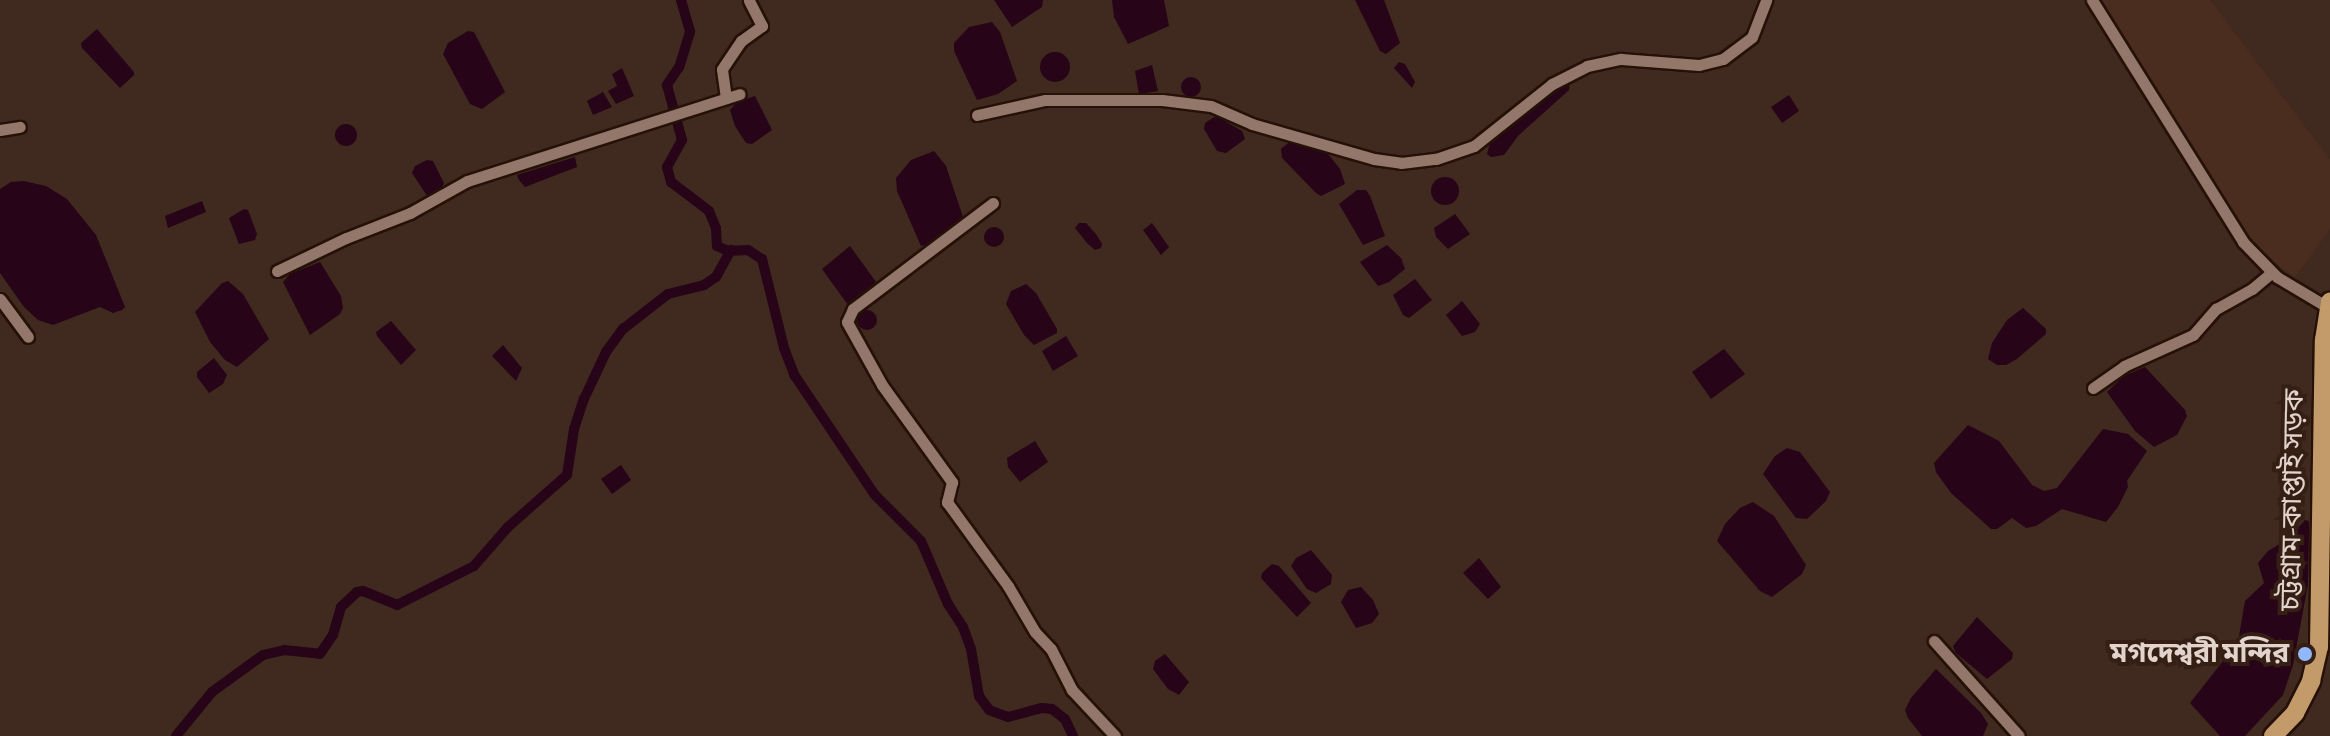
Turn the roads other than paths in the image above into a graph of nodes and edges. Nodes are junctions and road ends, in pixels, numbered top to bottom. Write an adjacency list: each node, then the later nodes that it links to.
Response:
1 (749, 0): 5 (street)
2 (1766, 0): 6 (street)
3 (2092, 0): 11 (street)
4 (739, 94): 5 (street)
5 (726, 98): 10 (street)
6 (977, 115)
7 (20, 127): 8 (street)
8 (0, 130)
9 (993, 203): 17 (street)
10 (277, 271)
11 (2272, 272): 13 (street); 15 (street)
12 (0, 299): 14 (street)
13 (2329, 304): 19 (main road, চট্টগ্রাম-কাপ্তাই সড়ক)
14 (28, 337)
15 (2093, 388)
16 (1934, 641): 18 (street)
17 (1115, 736)
18 (2019, 736)
19 (2273, 736)

